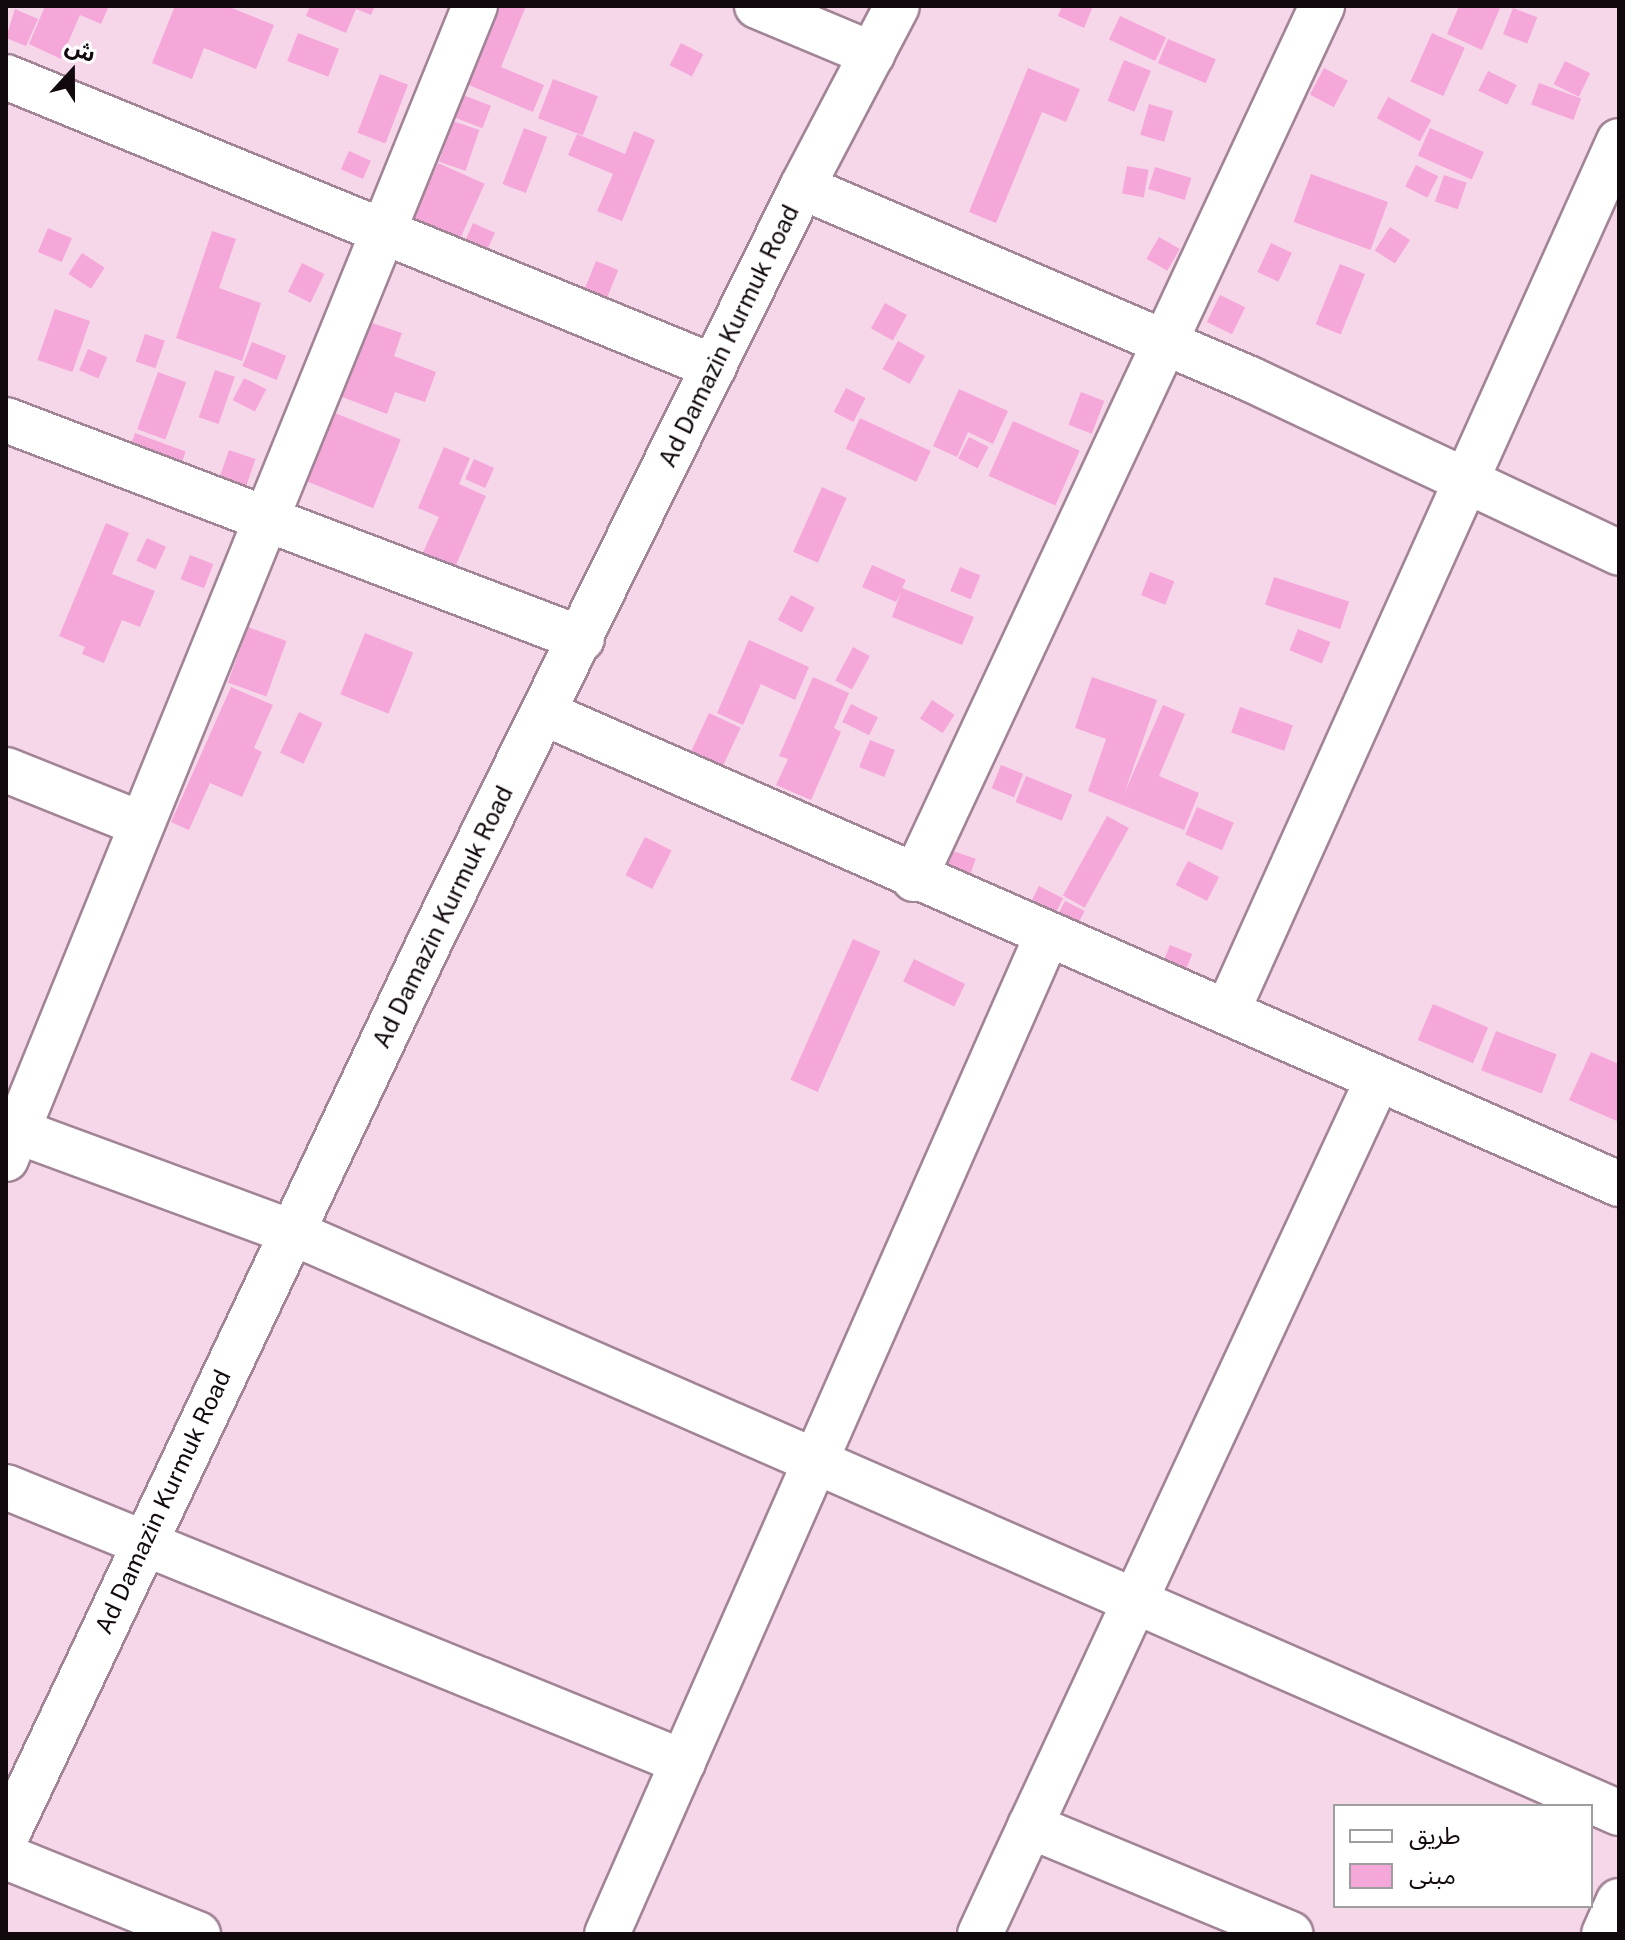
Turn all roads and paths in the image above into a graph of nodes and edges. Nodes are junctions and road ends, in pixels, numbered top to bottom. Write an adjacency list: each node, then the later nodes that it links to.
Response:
1 (475, 6): 9 (main road)
2 (757, 6): 5 (main road)
3 (897, 6): 5 (main road, Ad Damazin Kurmuk Road)
4 (1322, 6): 10 (main road)
5 (872, 54): 8 (main road, Ad Damazin Kurmuk Road)
6 (6, 77): 9 (main road)
7 (1617, 149): 13 (main road)
8 (802, 187): 10 (main road); 11 (main road, Ad Damazin Kurmuk Road)
9 (383, 229): 11 (main road); 14 (main road)
10 (1165, 342): 13 (main road); 20 (main road)
11 (714, 367): 16 (main road, Ad Damazin Kurmuk Road)
12 (6, 420): 14 (main road)
13 (1463, 481): 15 (main road); 22 (main road)
14 (264, 519): 16 (main road); 19 (main road)
15 (1619, 553)
16 (582, 639): 17 (main road, Ad Damazin Kurmuk Road)
17 (544, 713): 20 (main road); 26 (main road, Ad Damazin Kurmuk Road)
18 (6, 770): 19 (main road)
19 (141, 824): 24 (main road)
20 (914, 879): 21 (main road)
21 (1047, 936): 22 (main road); 27 (main road)
22 (1227, 1012): 23 (main road)
23 (1378, 1079): 25 (main road); 30 (main road)
24 (10, 1139): 26 (main road)
25 (1619, 1184)
26 (289, 1231): 27 (main road); 29 (main road, Ad Damazin Kurmuk Road)
27 (817, 1459): 30 (main road); 31 (main road)
28 (6, 1487): 29 (main road)
29 (143, 1545): 31 (main road); 34 (main road, Ad Damazin Kurmuk Road)
30 (1136, 1600): 32 (main road); 33 (main road)
31 (683, 1762): 38 (main road)
32 (1619, 1813)
33 (1030, 1826): 39 (main road); 40 (main road)
34 (6, 1837)
35 (6, 1857): 37 (main road)
36 (1619, 1901): 41 (main road)
37 (198, 1934)
38 (607, 1934)
39 (980, 1934)
40 (1291, 1934)
41 (1604, 1934)

